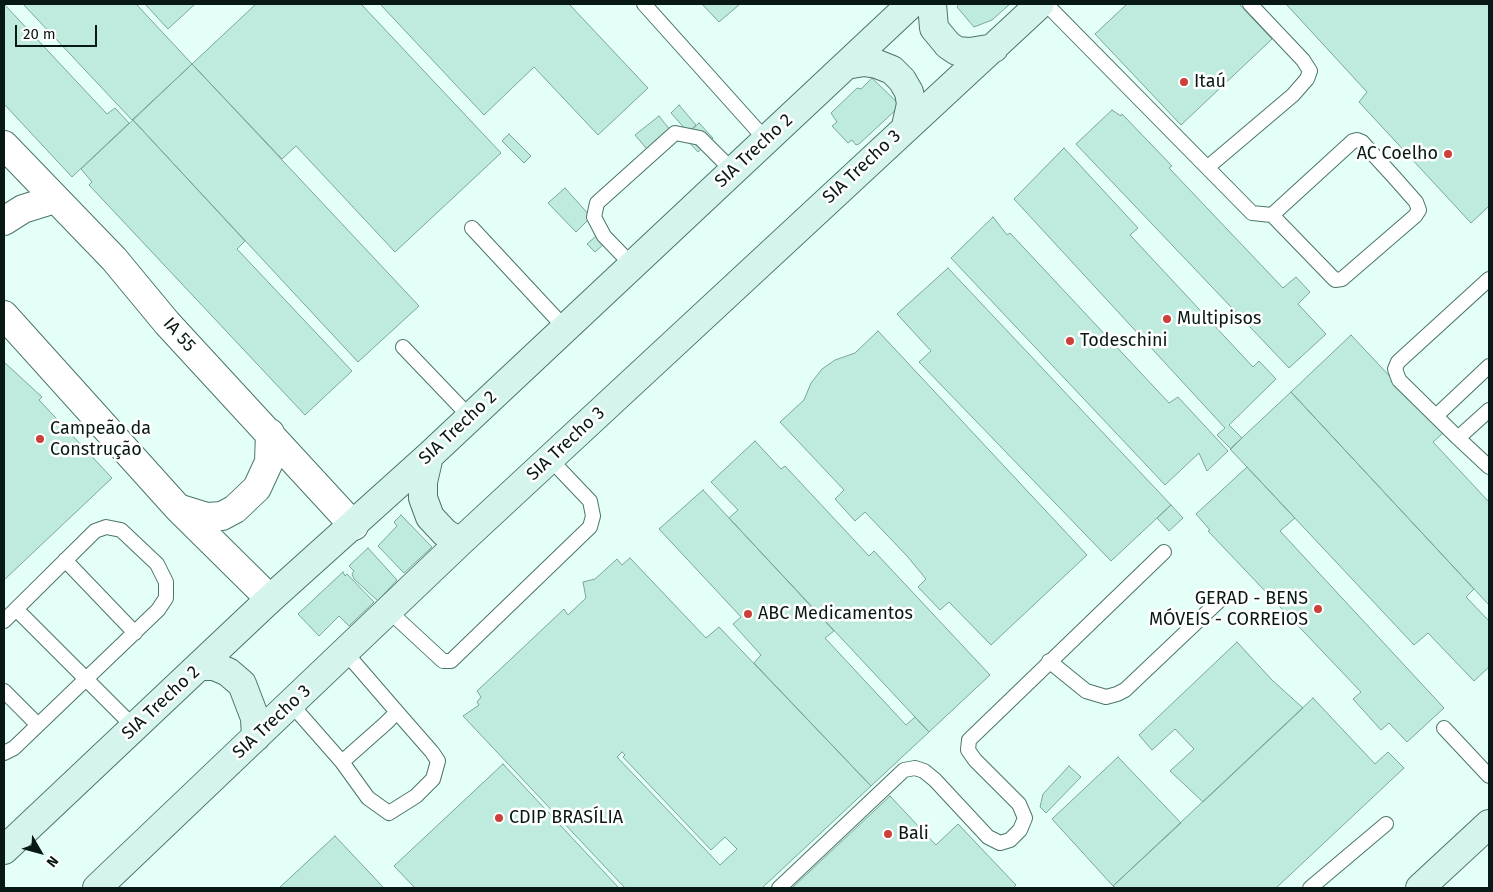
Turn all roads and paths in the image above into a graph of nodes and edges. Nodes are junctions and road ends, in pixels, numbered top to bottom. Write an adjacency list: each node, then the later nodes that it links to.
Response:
1 (644, 4): 10 (lane)
2 (911, 4): 8 (main road, SIA Trecho 2)
3 (932, 4): 7 (main road)
4 (1040, 4): 7 (main road, SIA Trecho 3)
5 (1046, 4): 12 (lane)
6 (1250, 4): 12 (lane)
7 (994, 48): 9 (main road, SIA Trecho 3)
8 (846, 65): 9 (main road); 10 (main road, SIA Trecho 2)
9 (906, 126): 30 (main road, SIA Trecho 3)
10 (766, 140): 13 (main road, SIA Trecho 2)
11 (4, 145): 14 (street, IA 55)
12 (1208, 167): 15 (lane)
13 (733, 171): 18 (main road, SIA Trecho 2); 18 (lane)
14 (55, 199): 16 (street); 27 (street, IA 55)
15 (1272, 215): 15 (lane)
16 (4, 221)
17 (472, 228): 21 (lane)
18 (632, 266): 21 (main road, SIA Trecho 2)
19 (1489, 279): 25 (lane)
20 (4, 315): 32 (street)
21 (565, 328): 26 (main road, SIA Trecho 2)
22 (402, 347): 26 (lane)
23 (1489, 366): 25 (lane)
24 (1489, 410): 28 (lane)
25 (1436, 416): 28 (lane)
26 (470, 417): 29 (main road, SIA Trecho 2)
27 (270, 434): 32 (street); 33 (street, IA 55)
28 (1458, 438): 31 (lane)
29 (429, 456): 33 (main road, SIA Trecho 2); 34 (main road)
30 (550, 459): 34 (main road, SIA Trecho 3); 40 (lane)
31 (1489, 467)
32 (177, 507): 37 (street)
33 (354, 526): 37 (main road, SIA Trecho 2)
34 (460, 542): 40 (main road, SIA Trecho 3)
35 (1164, 552): 44 (lane)
36 (65, 560): 39 (lane); 42 (lane); 42 (lane)
37 (270, 599): 45 (main road, SIA Trecho 2)
38 (1221, 599): 44 (lane)
39 (16, 609): 41 (lane); 46 (lane)
40 (390, 612): 43 (main road, SIA Trecho 3)
41 (4, 621)
42 (135, 633): 46 (lane)
43 (346, 653): 48 (main road, SIA Trecho 3); 49 (lane)
44 (1049, 661): 61 (lane)
45 (202, 666): 51 (main road, SIA Trecho 2); 53 (main road)
46 (87, 678): 50 (lane); 51 (lane)
47 (4, 690): 50 (lane)
48 (291, 704): 53 (main road, SIA Trecho 3); 55 (lane)
49 (397, 712): 55 (lane); 55 (lane)
50 (38, 724): 54 (lane)
51 (135, 728): 59 (main road, SIA Trecho 2)
52 (1444, 728): 56 (lane)
53 (256, 737): 60 (main road, SIA Trecho 3)
54 (4, 753)
55 (342, 762)
56 (1489, 776)
57 (1386, 824): 62 (lane)
58 (1489, 824): 63 (main road)
59 (4, 850)
60 (97, 888)
61 (779, 888)
62 (1310, 888)
63 (1420, 888)

